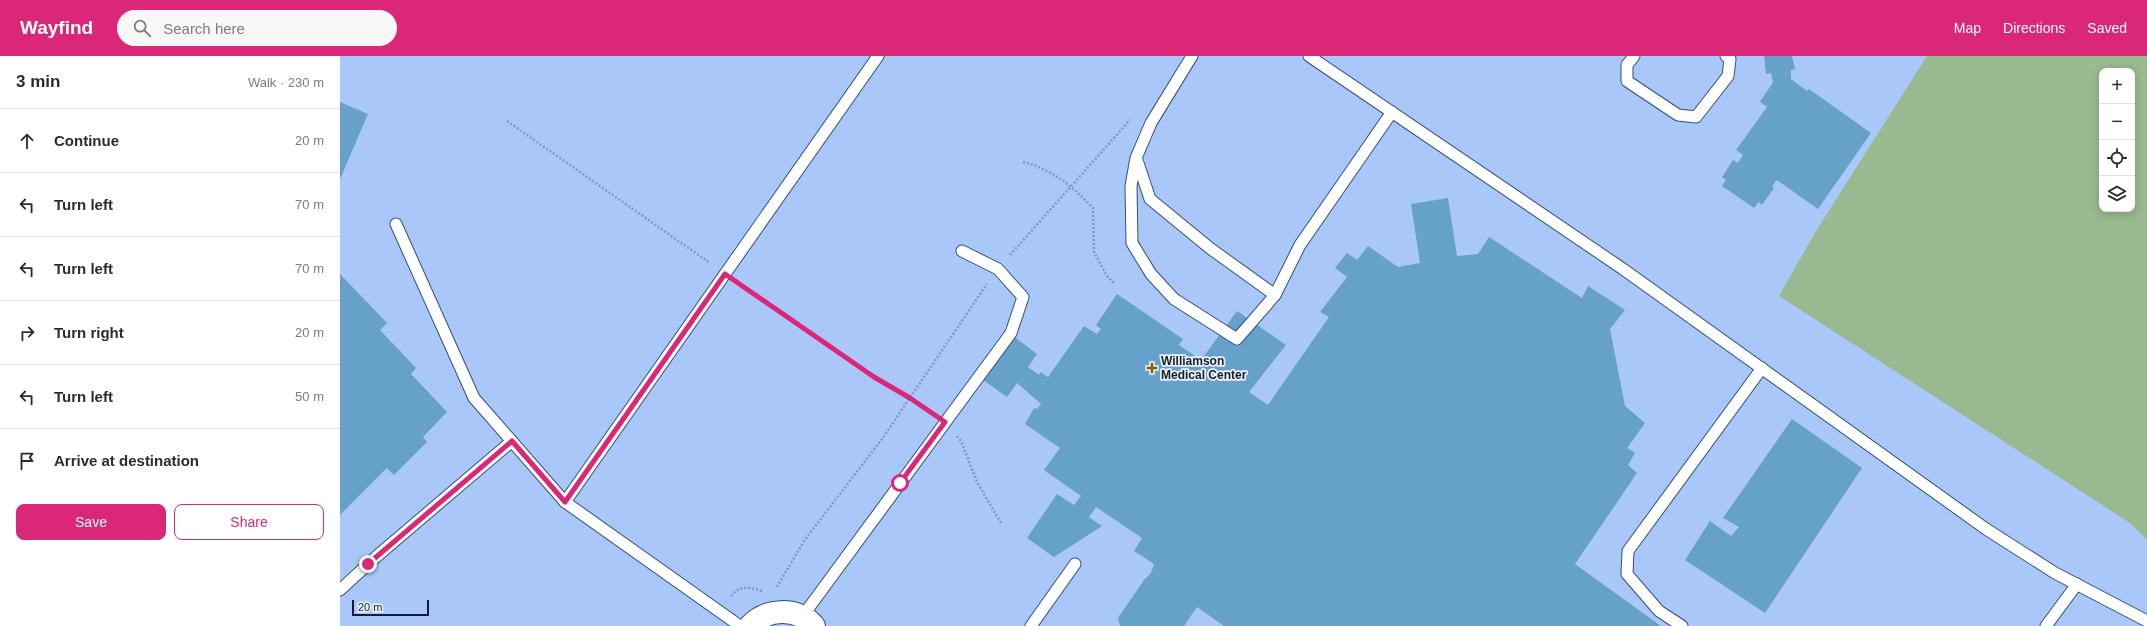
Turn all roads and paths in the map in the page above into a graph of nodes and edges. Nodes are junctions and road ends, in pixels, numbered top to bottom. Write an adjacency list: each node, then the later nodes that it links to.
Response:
1 (878, 56): 15 (lane)
2 (1192, 56): 9 (lane)
3 (1309, 56): 6 (lane)
4 (1634, 56): 5 (lane)
5 (1730, 57)
6 (1392, 112): 17 (lane); 18 (lane)
7 (1135, 116): 11 (path)
8 (507, 121): 15 (path)
9 (1136, 158): 17 (lane); 17 (lane)
10 (1023, 162): 11 (path)
11 (1072, 185): 14 (path); 16 (path)
12 (396, 224): 21 (lane)
13 (962, 250): 14 (lane)
14 (998, 269): 19 (path); 20 (lane)
15 (725, 274): 19 (path); 22 (lane)
16 (1114, 283)
17 (1275, 295)
18 (1762, 368): 25 (lane); 35 (lane)
19 (910, 398): 20 (path); 26 (path)
20 (945, 422): 23 (path); 30 (lane)
21 (512, 441): 22 (lane); 27 (lane)
22 (565, 502): 29 (lane)
23 (1002, 525)
24 (1075, 564): 34 (lane)
25 (2077, 584): 31 (lane); 36 (lane)
26 (777, 588)
27 (340, 590)
28 (767, 592): 29 (path)
29 (718, 610): 32 (lane)
30 (808, 621): 33 (street)
31 (2147, 621)
32 (740, 626)
33 (750, 626)
34 (1031, 626)
35 (1682, 626)
36 (2046, 626)

